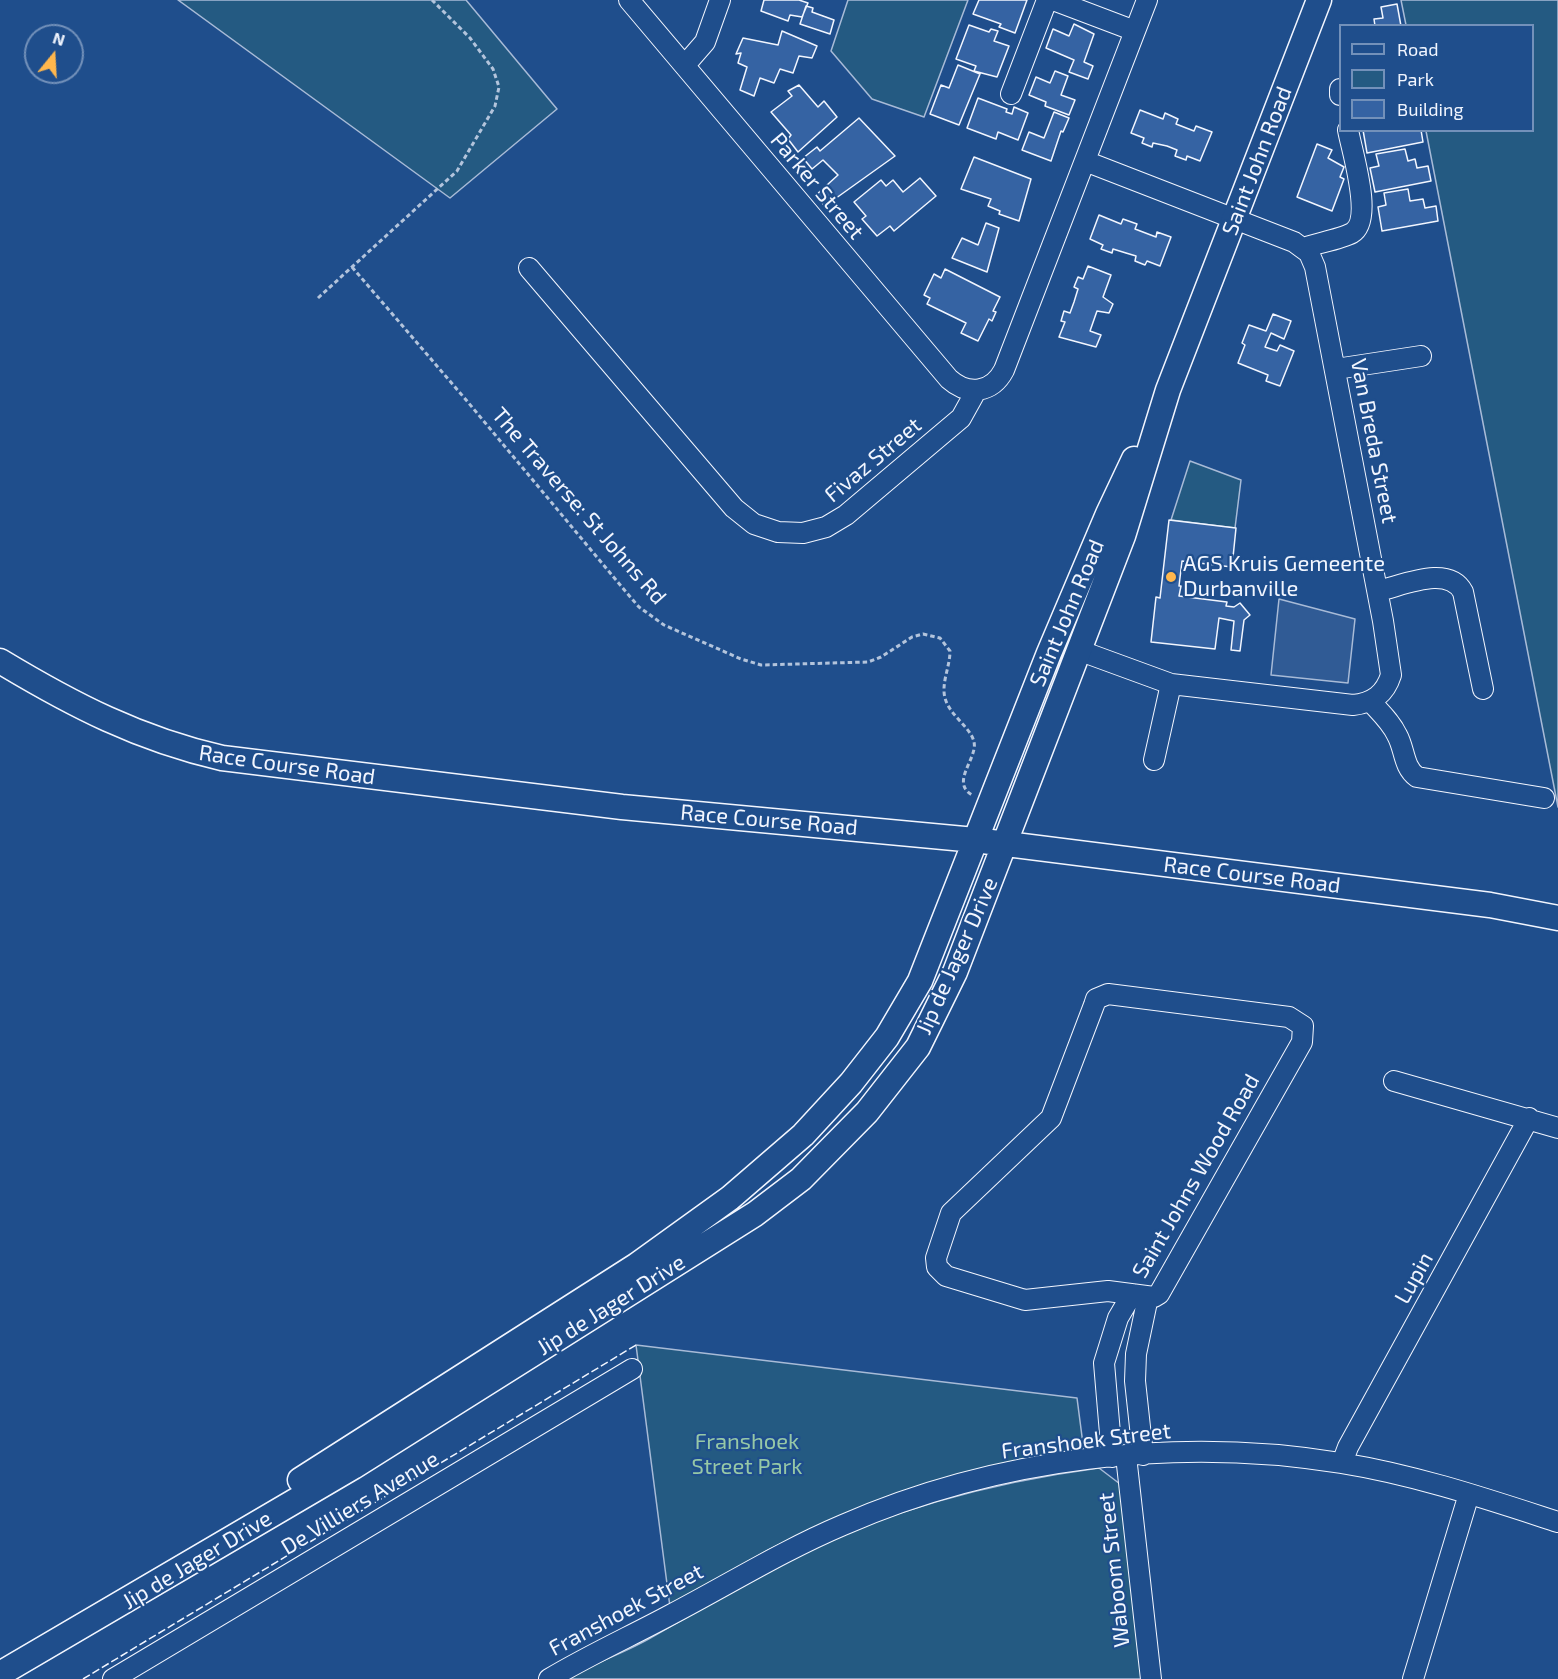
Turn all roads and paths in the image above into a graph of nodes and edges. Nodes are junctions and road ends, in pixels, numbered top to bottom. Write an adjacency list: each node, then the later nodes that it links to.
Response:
1 (432, 0): 15 (path)
2 (629, 0): 9 (street, Parker Street)
3 (720, 0): 9 (street)
4 (1047, 0): 10 (street)
5 (1053, 0): 8 (street)
6 (1147, 0): 8 (street, Fivaz Street)
7 (1319, 0): 13 (main road, Saint John Road)
8 (1135, 32): 12 (street, Fivaz Street)
9 (685, 65): 21 (street, Parker Street)
10 (1011, 94)
11 (1348, 132): 14 (street)
12 (1085, 161): 13 (street); 21 (street, Fivaz Street)
13 (1234, 219): 14 (street); 20 (main road, Saint John Road)
14 (1304, 248): 19 (street, Van Breda Street)
15 (352, 267): 17 (path); 29 (path, The Traverse: St Johns Rd)
16 (529, 268): 21 (street, Fivaz Street)
17 (318, 298)
18 (1421, 356): 19 (street)
19 (1336, 369): 22 (street, Van Breda Street)
20 (1168, 390): 23 (main road, Saint John Road); 31 (main road, Saint John Road)
21 (976, 391)
22 (1378, 591): 26 (street); 27 (street, Van Breda Street)
23 (1078, 650): 25 (street); 32 (main road, Saint John Road)
24 (0, 661): 31 (main road, Race Course Road)
25 (1171, 684): 27 (street); 28 (street)
26 (1483, 689)
27 (1370, 701): 30 (street)
28 (1154, 760)
29 (974, 796)
30 (1544, 798)
31 (975, 840): 32 (main road, Race Course Road); 43 (main road, Jip de Jager Drive)
32 (1004, 843): 33 (main road, Race Course Road); 43 (main road, Jip de Jager Drive)
33 (1558, 918)
34 (1394, 1081): 35 (street)
35 (1529, 1118): 36 (street); 40 (street, Lupin)
36 (1558, 1128)
37 (1140, 1295): 37 (street, Saint Johns Wood Road); 39 (street); 39 (street)
38 (632, 1369): 45 (street, De Villiers Avenue)
39 (1127, 1456): 40 (street, Franshoek Street); 46 (street, Franshoek Street); 47 (street, Waboom Street)
40 (1342, 1463): 41 (street, Franshoek Street)
41 (1469, 1494): 42 (street, Franshoek Street); 48 (street)
42 (1558, 1522)
43 (75, 1629): 44 (main road, Jip de Jager Drive)
44 (0, 1674)
45 (113, 1679)
46 (549, 1679)
47 (1151, 1679)
48 (1413, 1679)

